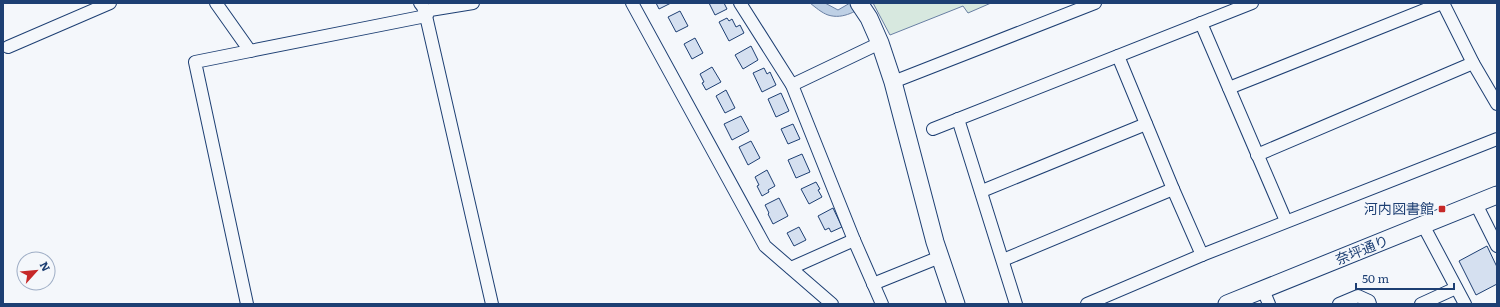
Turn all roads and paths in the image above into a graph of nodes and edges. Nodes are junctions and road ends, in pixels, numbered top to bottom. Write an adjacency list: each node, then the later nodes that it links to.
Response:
1 (110, 3): 14 (street)
2 (216, 3): 15 (street)
3 (420, 3): 11 (street)
4 (473, 3): 11 (street)
5 (632, 3): 38 (street)
6 (740, 3): 19 (street)
7 (1095, 3): 18 (street)
8 (1252, 3): 12 (street)
9 (1443, 3): 17 (street); 20 (street)
10 (860, 5): 13 (street)
11 (426, 16): 15 (street); 43 (street)
12 (1201, 23): 16 (street); 20 (street)
13 (880, 43): 18 (street); 19 (street)
14 (8, 47)
15 (250, 51): 42 (street)
16 (1118, 56): 22 (street); 23 (street)
17 (1473, 63): 21 (street); 26 (street)
18 (893, 82): 36 (street)
19 (792, 85): 33 (street)
20 (1229, 88): 26 (street)
21 (1497, 104)
22 (958, 119): 24 (street); 28 (street)
23 (1146, 124): 27 (street); 28 (street)
24 (933, 129)
25 (1497, 139): 31 (street)
26 (1257, 155): 31 (street)
27 (1173, 190): 35 (street); 37 (street)
28 (982, 192): 37 (street)
29 (1497, 195): 30 (street, 奈坪通り)
30 (1476, 204): 32 (street, 奈坪通り); 34 (street)
31 (1286, 221): 35 (street)
32 (1423, 225): 40 (street); 41 (street, 奈坪通り)
33 (854, 240): 38 (street); 39 (street)
34 (1497, 246)
35 (1202, 254): 48 (street)
36 (940, 257): 39 (street); 46 (street)
37 (1003, 260): 47 (street)
38 (791, 268): 44 (street)
39 (873, 284): 45 (street)
40 (1456, 288): 52 (street); 53 (street)
41 (1266, 297): 49 (street, 奈坪通り)
42 (247, 304)
43 (492, 304)
44 (832, 304)
45 (882, 304)
46 (956, 304)
47 (1016, 304)
48 (1086, 304)
49 (1227, 304)
50 (1340, 304): 51 (street)
51 (1370, 304)
52 (1421, 304)
53 (1464, 304)

